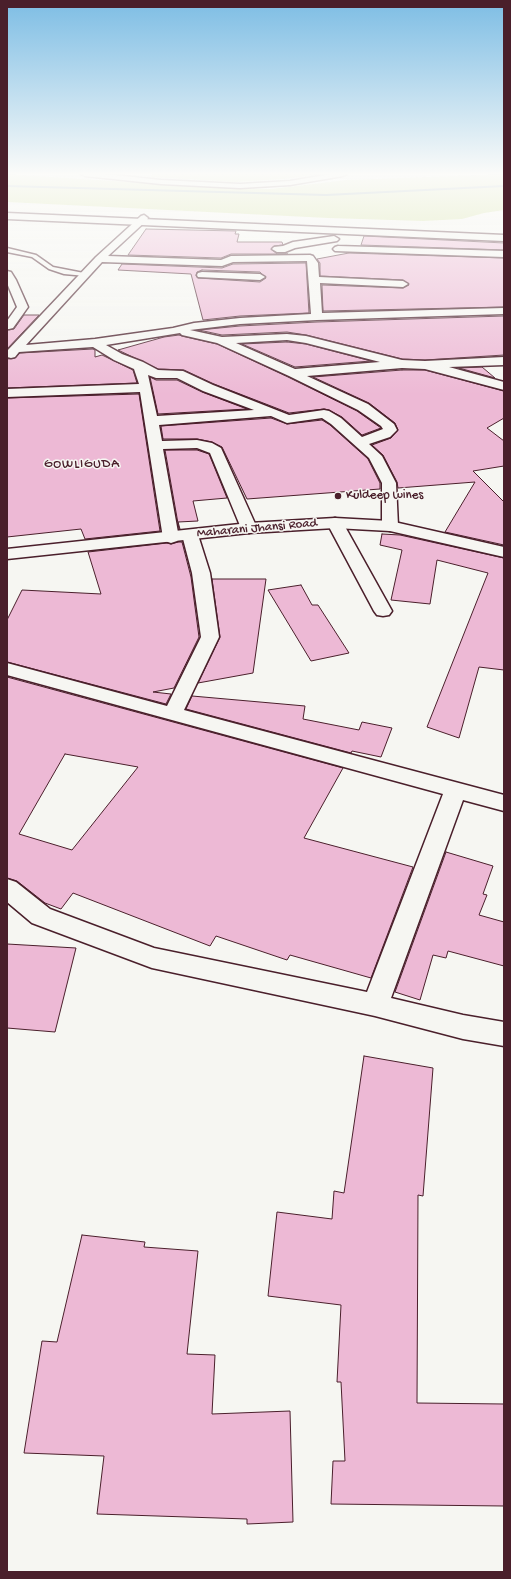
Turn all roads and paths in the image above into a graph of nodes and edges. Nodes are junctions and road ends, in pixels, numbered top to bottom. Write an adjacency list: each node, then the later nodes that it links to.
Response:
1 (110, 248): 8 (main road)
2 (270, 248): 3 (main road)
3 (285, 249): 7 (main road)
4 (338, 249): 6 (main road); 7 (main road)
5 (7, 250): 10 (lane)
6 (504, 254)
7 (310, 258): 8 (main road); 14 (main road)
8 (100, 259): 10 (main road)
9 (104, 272): 10 (main road)
10 (87, 273): 19 (main road)
11 (7, 274): 18 (main road)
12 (190, 274): 13 (main road)
13 (260, 277)
14 (314, 280): 15 (main road); 17 (main road)
15 (403, 284)
16 (504, 312): 17 (main road)
17 (317, 317): 20 (main road)
18 (8, 325): 19 (main road)
19 (36, 328): 23 (main road)
20 (173, 331): 21 (main road); 22 (main road)
21 (220, 340): 28 (main road); 31 (main road)
22 (95, 343): 23 (main road); 24 (main road)
23 (16, 349): 27 (main road)
24 (118, 357): 25 (main road); 29 (main road)
25 (95, 358)
26 (504, 361): 30 (main road)
27 (10, 362)
28 (402, 364): 30 (main road); 31 (main road)
29 (139, 365): 35 (main road); 39 (main road)
30 (425, 365): 33 (main road)
31 (293, 373): 41 (main road)
32 (504, 376): 33 (main road)
33 (474, 378): 34 (main road)
34 (504, 386)
35 (146, 388): 36 (main road); 40 (main road)
36 (7, 393)
37 (87, 402): 38 (main road)
38 (7, 404)
39 (275, 413): 40 (main road); 41 (main road)
40 (151, 422): 42 (main road)
41 (360, 442): 44 (main road)
42 (156, 445): 45 (main road); 47 (main road)
43 (335, 523): 44 (main road, Maharani Jhansi Road); 45 (main road, Maharani Jhansi Road); 50 (main road)
44 (390, 526): 48 (main road, Maharani Jhansi Road)
45 (250, 528): 46 (main road, Maharani Jhansi Road)
46 (190, 535): 47 (main road, Maharani Jhansi Road); 52 (main road)
47 (171, 538): 49 (main road, Maharani Jhansi Road)
48 (504, 552)
49 (7, 554)
50 (383, 611)
51 (7, 669): 52 (main road)
52 (173, 713): 53 (main road)
53 (456, 790): 54 (main road); 56 (main road)
54 (504, 803)
55 (7, 888): 56 (main road)
56 (375, 1005): 57 (main road)
57 (504, 1034)

